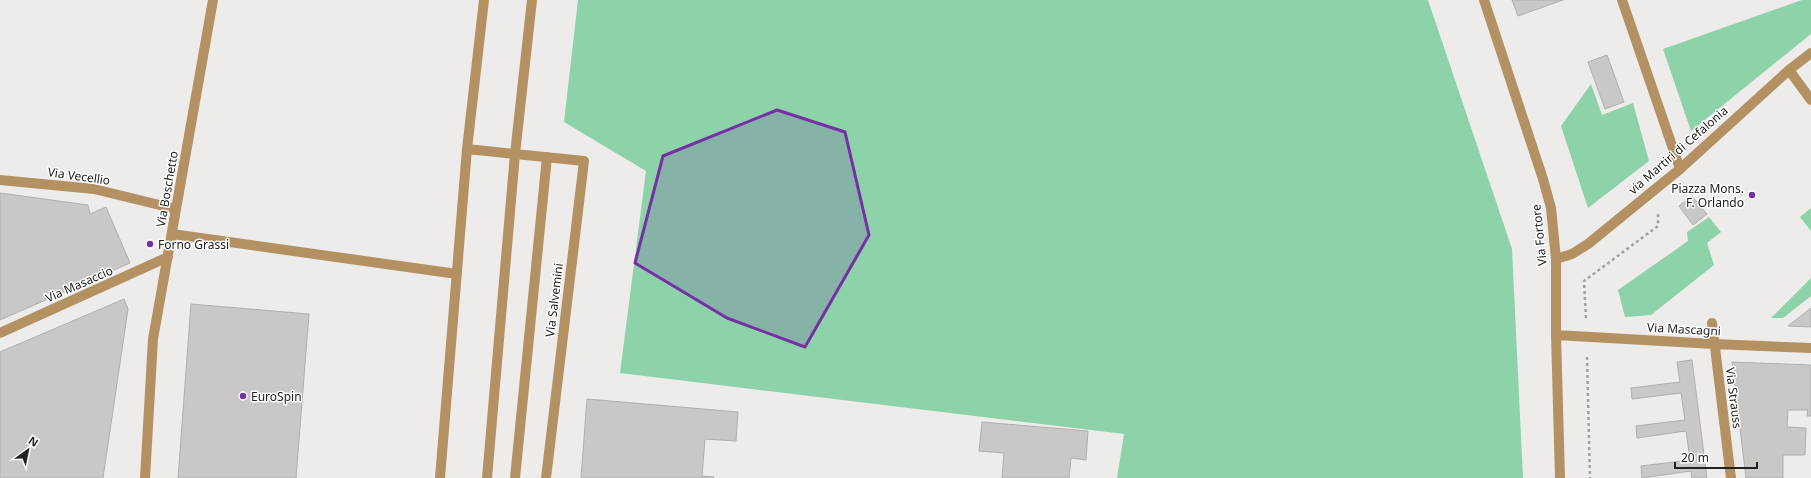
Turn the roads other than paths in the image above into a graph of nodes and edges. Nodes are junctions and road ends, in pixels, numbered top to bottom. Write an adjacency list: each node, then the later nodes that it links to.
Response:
1 (213, 0): 14 (street, Via Boschetto)
2 (484, 0): 9 (street)
3 (532, 0): 10 (street)
4 (1484, 0): 17 (street, Via Fortore)
5 (1622, 0): 12 (street)
6 (1811, 53): 7 (street, via Martiri di Cefalonia)
7 (1789, 70): 8 (street); 12 (street, via Martiri di Cefalonia)
8 (1811, 100)
9 (467, 149): 10 (street, Via Salvemini); 18 (street)
10 (515, 154): 11 (street, Via Salvemini); 26 (street)
11 (547, 157): 27 (street, Via Salvemini); 28 (street, Via Salvemini)
12 (1680, 169): 17 (street, via Martiri di Cefalonia)
13 (0, 180): 14 (street, Via Vecellio)
14 (176, 209): 15 (street, Via Boschetto)
15 (172, 234): 16 (street, Via Boschetto); 18 (street)
16 (168, 258): 20 (street, Via Masaccio); 24 (street, Via Boschetto)
17 (1556, 259): 21 (street, Via Fortore)
18 (457, 274): 25 (street)
19 (1712, 323): 22 (street, Via Strauss)
20 (0, 333)
21 (1556, 335): 22 (street, Via Mascagni); 29 (street, Via Fortore)
22 (1714, 344): 23 (street, Via Mascagni); 30 (street, Via Strauss)
23 (1811, 348)
24 (145, 478)
25 (440, 478)
26 (487, 478)
27 (515, 478)
28 (546, 478)
29 (1560, 478)
30 (1731, 478)

